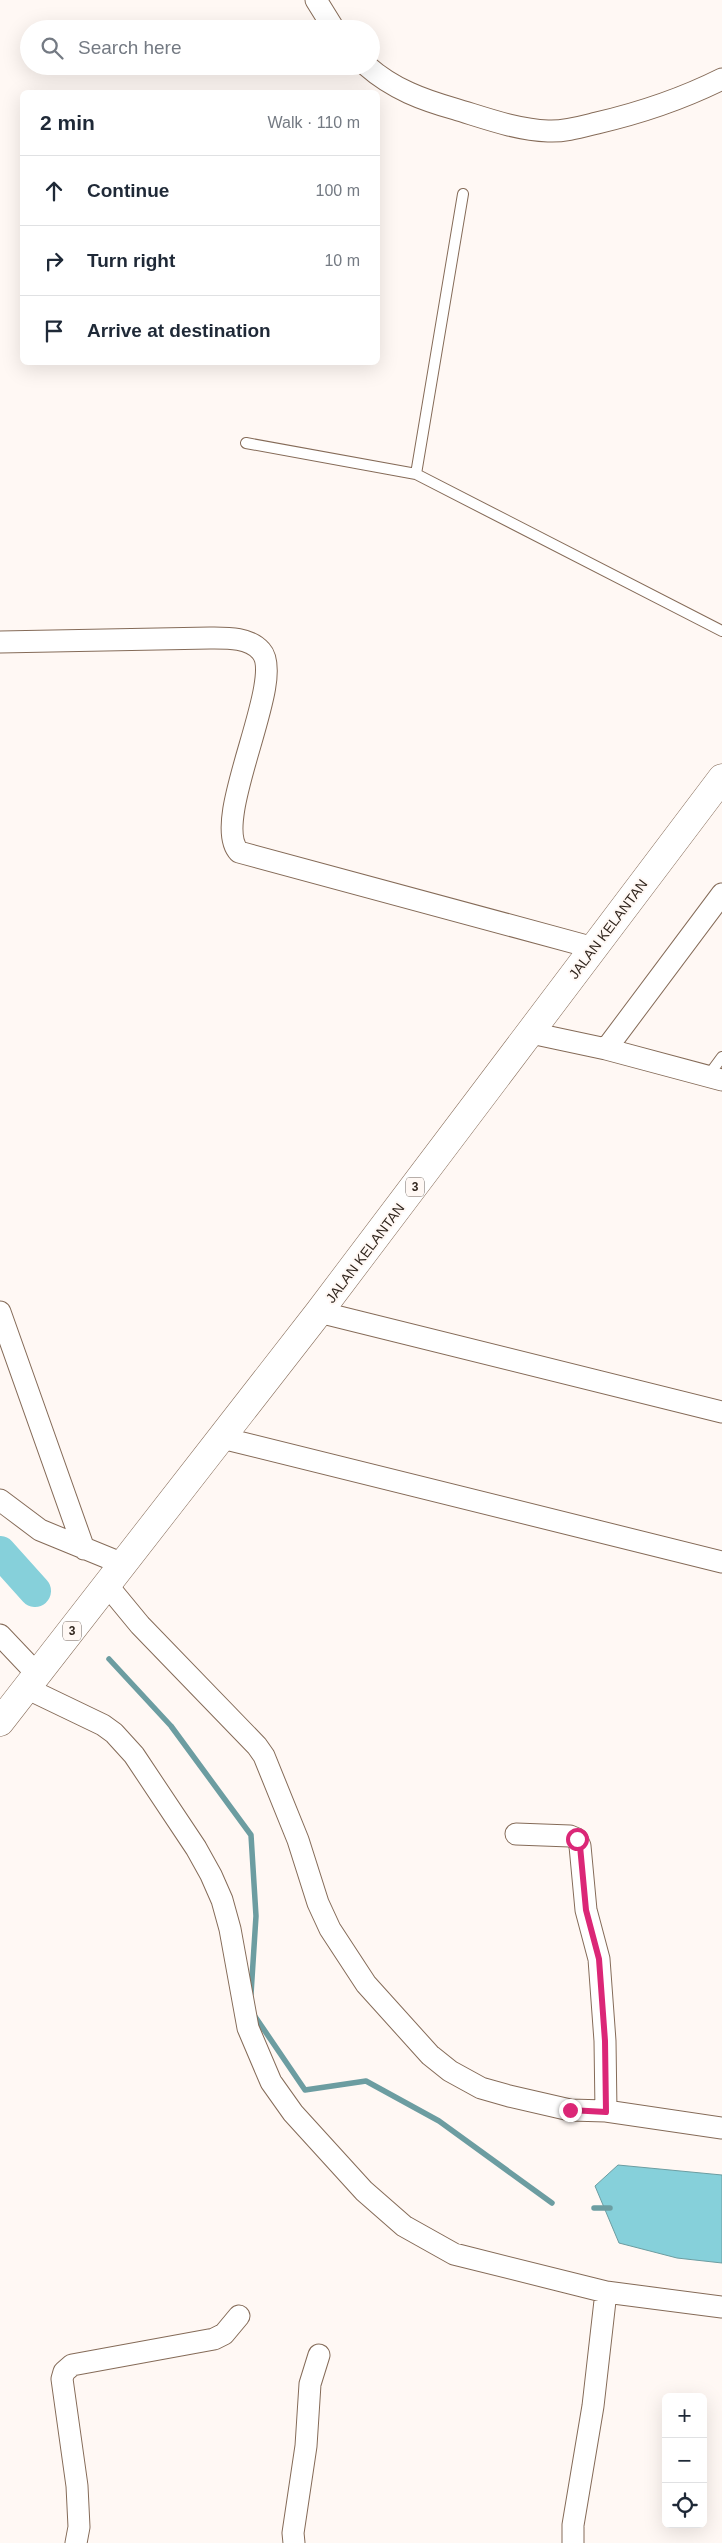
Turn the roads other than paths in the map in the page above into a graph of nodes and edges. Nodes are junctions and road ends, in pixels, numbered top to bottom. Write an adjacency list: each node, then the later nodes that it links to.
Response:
1 (316, 0): 2 (street)
2 (328, 20)
3 (380, 75): 4 (street)
4 (722, 79)
5 (463, 194): 7 (lane)
6 (246, 443): 7 (lane)
7 (416, 474): 8 (lane)
8 (722, 631)
9 (0, 642): 12 (street)
10 (722, 778): 12 (highway, JALAN KELANTAN / 3)
11 (722, 894): 14 (street)
12 (594, 948): 13 (highway, JALAN KELANTAN / 3)
13 (531, 1033): 14 (street); 18 (highway, JALAN KELANTAN / 3)
14 (606, 1049): 16 (street)
15 (722, 1057): 16 (lane)
16 (715, 1078)
17 (0, 1312): 22 (street)
18 (319, 1312): 19 (street); 20 (highway, JALAN KELANTAN / 3)
19 (722, 1412)
20 (222, 1438): 23 (street); 24 (highway, JALAN KELANTAN / 3)
21 (0, 1500): 22 (street)
22 (84, 1549): 24 (street)
23 (722, 1562)
24 (123, 1564): 25 (highway, JALAN KELANTAN / 3)
25 (105, 1588): 27 (highway, JALAN KELANTAN / 3); 30 (street)
26 (0, 1635): 27 (street)
27 (35, 1677): 28 (highway, JALAN KELANTAN / 3); 32 (street)
28 (0, 1722)
29 (516, 1834): 30 (street)
30 (606, 2112): 31 (street)
31 (722, 2128)
32 (606, 2292): 33 (street); 38 (street)
33 (722, 2307)
34 (240, 2316): 36 (street)
35 (319, 2355): 37 (street)
36 (76, 2543)
37 (294, 2543)
38 (572, 2543)

